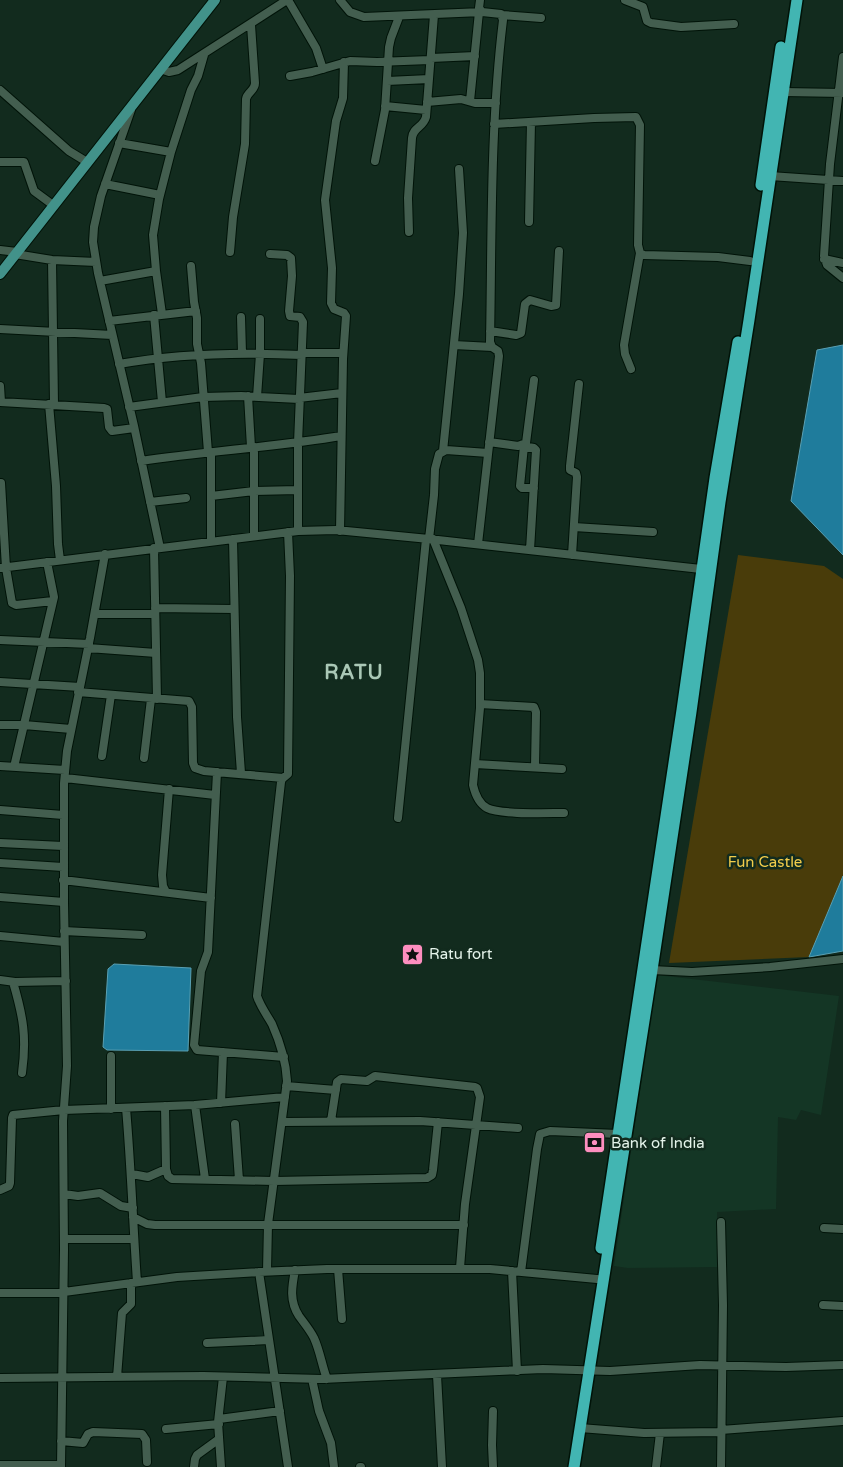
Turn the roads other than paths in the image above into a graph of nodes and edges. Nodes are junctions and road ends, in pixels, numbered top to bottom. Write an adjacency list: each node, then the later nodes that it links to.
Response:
1 (215, 0): 21 (main road)
2 (340, 0): 11 (street)
3 (480, 0): 8 (street)
4 (625, 0): 13 (street)
5 (789, 0): 58 (highway)
6 (796, 0): 27 (highway)
7 (285, 1): 14 (street); 22 (street)
8 (480, 12): 9 (street); 10 (street); 16 (street)
9 (434, 15): 11 (street); 18 (street)
10 (502, 15): 12 (street); 30 (street)
11 (399, 16): 20 (street)
12 (541, 18)
13 (734, 24)
14 (251, 25): 15 (street); 52 (street)
15 (204, 55): 21 (street); 37 (street)
16 (475, 56): 18 (street); 29 (street)
17 (843, 57): 28 (street)
18 (430, 59): 20 (street); 24 (street)
19 (344, 62): 20 (street); 22 (street); 78 (street)
20 (388, 62): 25 (street)
21 (160, 69): 33 (main road)
22 (323, 69): 23 (street)
23 (290, 76)
24 (429, 79): 25 (street); 32 (street)
25 (387, 81): 31 (street)
26 (0, 90): 40 (street)
27 (783, 92): 28 (street); 42 (highway)
28 (840, 93): 43 (street)
29 (470, 101): 30 (street); 32 (street)
30 (496, 103): 35 (street)
31 (386, 106): 32 (street); 38 (street)
32 (426, 106): 49 (street)
33 (132, 108): 36 (street); 40 (main road)
34 (532, 122): 35 (street); 48 (street); 54 (street)
35 (494, 124): 72 (street)
36 (120, 143): 37 (street); 45 (street)
37 (170, 152): 46 (street)
38 (375, 160)
39 (0, 162): 47 (street)
40 (87, 162): 47 (main road)
41 (459, 169): 75 (street)
42 (770, 176): 43 (street); 181 (highway)
43 (830, 180): 44 (street); 56 (street)
44 (843, 181)
45 (105, 184): 46 (street); 59 (street)
46 (160, 195): 62 (street)
47 (53, 205): 53 (main road)
48 (529, 222)
49 (409, 232)
50 (0, 250): 53 (street)
51 (559, 251): 72 (street)
52 (230, 252)
53 (16, 253): 57 (street); 63 (main road)
54 (640, 253): 58 (street); 84 (street)
55 (270, 254): 81 (street)
56 (824, 259): 60 (street); 64 (street)
57 (52, 260): 59 (street); 73 (street)
58 (750, 261): 131 (highway)
59 (96, 262): 65 (street)
60 (843, 263)
61 (191, 266): 66 (street)
62 (156, 271): 65 (street); 67 (street)
63 (0, 274)
64 (843, 278)
65 (100, 281): 70 (street)
66 (196, 310): 67 (street); 79 (street)
67 (158, 315): 70 (street); 82 (street)
68 (241, 317): 77 (street)
69 (260, 319): 80 (street)
70 (109, 321): 74 (street)
71 (0, 330): 73 (street)
72 (490, 331): 76 (street)
73 (54, 333): 74 (street); 95 (street)
74 (112, 335): 83 (street)
75 (454, 345): 76 (street); 103 (street)
76 (492, 347): 99 (street)
77 (242, 353): 79 (street); 80 (street)
78 (343, 353): 81 (street); 88 (street)
79 (199, 354): 82 (street); 90 (street)
80 (260, 354): 81 (street); 91 (street)
81 (302, 354): 92 (street)
82 (158, 357): 83 (street); 94 (street)
83 (119, 364): 96 (street)
84 (632, 369)
85 (534, 380): 101 (street)
86 (579, 384): 114 (street)
87 (0, 386): 93 (street)
88 (342, 393): 92 (street); 98 (street)
89 (248, 396): 90 (street); 91 (street); 102 (street)
90 (203, 397): 94 (street); 104 (street)
91 (257, 397): 92 (street)
92 (299, 399): 100 (street)
93 (1, 402): 95 (street)
94 (162, 402): 96 (street)
95 (52, 404): 97 (street); 128 (street)
96 (129, 407): 97 (street)
97 (134, 428): 106 (street)
98 (342, 436): 100 (street); 116 (street)
99 (489, 442): 101 (street); 105 (street)
100 (298, 443): 102 (street); 109 (street)
101 (523, 446): 108 (street); 108 (street)
102 (252, 447): 104 (street); 110 (street)
103 (443, 451): 105 (street); 121 (street)
104 (209, 452): 106 (street); 111 (street)
105 (488, 453): 123 (street)
106 (141, 461): 113 (street)
107 (1, 483): 130 (street)
108 (534, 488): 125 (street)
109 (298, 490): 110 (street); 115 (street)
110 (254, 491): 111 (street); 119 (street)
111 (211, 496): 122 (street)
112 (186, 498): 113 (street)
113 (150, 502): 124 (street)
114 (574, 526): 118 (street); 127 (street)
115 (298, 531): 116 (street); 117 (street)
116 (340, 531): 121 (street)
117 (288, 532): 119 (street); 159 (street)
118 (653, 532)
119 (254, 536): 120 (street)
120 (233, 539): 122 (street); 133 (street)
121 (429, 539): 123 (street); 145 (street); 165 (street)
122 (211, 541): 124 (street)
123 (478, 544): 125 (street)
124 (157, 548): 126 (street); 134 (street)
125 (530, 550): 127 (street)
126 (105, 554): 128 (street); 135 (street)
127 (572, 555): 131 (street)
128 (60, 560): 129 (street)
129 (47, 562): 130 (street); 132 (street)
130 (3, 568): 132 (street)
131 (702, 569): 204 (highway)
132 (53, 601): 137 (street)
133 (234, 609): 134 (street); 158 (street)
134 (155, 611): 135 (street); 139 (street)
135 (95, 614): 138 (street)
136 (0, 640): 137 (street)
137 (43, 642): 138 (street); 141 (street)
138 (88, 646): 139 (street); 142 (street)
139 (156, 653): 144 (street)
140 (0, 682): 141 (street)
141 (34, 684): 142 (street); 147 (street)
142 (79, 689): 143 (street); 148 (street)
143 (110, 695): 144 (street); 149 (street)
144 (154, 699): 150 (street); 156 (street)
145 (480, 704): 151 (street); 154 (street)
146 (0, 725): 147 (street)
147 (24, 725): 148 (street); 153 (street)
148 (71, 729): 157 (street)
149 (102, 756)
150 (144, 758)
151 (475, 764): 154 (street); 163 (street)
152 (0, 766): 153 (street)
153 (14, 767): 157 (street)
154 (535, 767): 155 (street)
155 (562, 769)
156 (217, 772): 158 (street); 161 (street)
157 (65, 774): 160 (street); 164 (street)
158 (241, 774): 159 (street)
159 (283, 778): 187 (street)
160 (169, 789): 161 (street); 172 (street)
161 (216, 795): 174 (street)
162 (0, 810): 164 (street)
163 (564, 813)
164 (63, 815): 167 (street)
165 (398, 818)
166 (0, 843): 167 (street); 168 (street)
167 (63, 846): 170 (street)
168 (0, 850)
169 (0, 863): 170 (street)
170 (63, 867): 171 (street)
171 (63, 880): 172 (street); 175 (street)
172 (166, 892): 174 (street)
173 (0, 897): 175 (street)
174 (211, 898): 185 (street)
175 (64, 902): 176 (street)
176 (64, 931): 177 (street); 179 (street)
177 (142, 935)
178 (0, 936): 179 (street)
179 (64, 942): 183 (street)
180 (843, 959): 181 (street)
181 (652, 970): 238 (highway)
182 (0, 980): 184 (street)
183 (66, 981): 184 (street); 197 (street)
184 (13, 982): 188 (street)
185 (223, 1052): 187 (street); 192 (street)
186 (111, 1056): 196 (street)
187 (284, 1057): 189 (street)
188 (22, 1073)
189 (286, 1086): 190 (street); 191 (street)
190 (336, 1090): 198 (street); 202 (street)
191 (285, 1097): 192 (street); 199 (street)
192 (221, 1102): 193 (street)
193 (195, 1105): 194 (street); 207 (street)
194 (165, 1106): 195 (street); 205 (street)
195 (126, 1108): 196 (street); 206 (street)
196 (111, 1109): 197 (street)
197 (64, 1110): 210 (street); 211 (street)
198 (331, 1121): 199 (street); 200 (street)
199 (282, 1122): 209 (street)
200 (438, 1122): 202 (street); 209 (street)
201 (235, 1124): 208 (street)
202 (476, 1125): 203 (street); 215 (street)
203 (518, 1128)
204 (618, 1134): 226 (street); 227 (highway)
205 (166, 1169): 206 (street); 207 (street)
206 (132, 1174): 212 (street)
207 (205, 1179): 208 (street)
208 (239, 1180): 209 (street)
209 (274, 1181): 216 (street)
210 (0, 1190)
211 (64, 1194): 212 (street); 219 (street)
212 (133, 1208): 213 (street)
213 (133, 1217): 216 (street); 220 (street)
214 (721, 1222): 236 (street)
215 (464, 1225): 216 (street); 221 (street)
216 (268, 1226): 225 (street)
217 (824, 1228): 218 (street)
218 (843, 1229)
219 (64, 1239): 220 (street); 230 (street)
220 (134, 1239): 228 (street)
221 (460, 1268): 222 (street); 224 (street)
222 (338, 1269): 223 (street); 233 (street)
223 (295, 1270): 225 (street); 247 (street)
224 (512, 1271): 226 (street); 239 (street)
225 (263, 1272): 228 (street); 234 (street)
226 (521, 1272): 227 (street)
227 (596, 1279): 238 (highway)
228 (134, 1283): 230 (street); 241 (street)
229 (0, 1292): 230 (street)
230 (64, 1292): 244 (street)
231 (823, 1305): 232 (street)
232 (843, 1306)
233 (342, 1318)
234 (269, 1340): 235 (street); 245 (street)
235 (207, 1343)
236 (723, 1365): 237 (street); 238 (street); 254 (street)
237 (843, 1365)
238 (586, 1370): 239 (street); 252 (highway); 267 (highway)
239 (517, 1371): 240 (street)
240 (437, 1374): 247 (street); 265 (street)
241 (117, 1377): 242 (street); 244 (street)
242 (223, 1377): 245 (street); 250 (street)
243 (0, 1378): 244 (street)
244 (63, 1378): 257 (street)
245 (275, 1379): 246 (street); 248 (street)
246 (312, 1379): 247 (street); 264 (street)
247 (327, 1379)
248 (280, 1411): 250 (street); 263 (street)
249 (493, 1411): 266 (street)
250 (219, 1421): 253 (street); 256 (street)
251 (843, 1421): 254 (street)
252 (580, 1428): 255 (street); 268 (highway)
253 (166, 1429)
254 (721, 1431): 255 (street); 270 (street)
255 (660, 1433): 269 (street)
256 (219, 1439): 261 (street); 262 (street)
257 (61, 1441): 258 (street); 260 (street)
258 (147, 1462)
259 (0, 1465): 260 (street)
260 (61, 1466)
261 (194, 1467)
262 (221, 1467)
263 (288, 1467)
264 (334, 1467)
265 (442, 1467)
266 (494, 1467)
267 (568, 1467)
268 (574, 1467)
269 (656, 1467)
270 (721, 1467)

